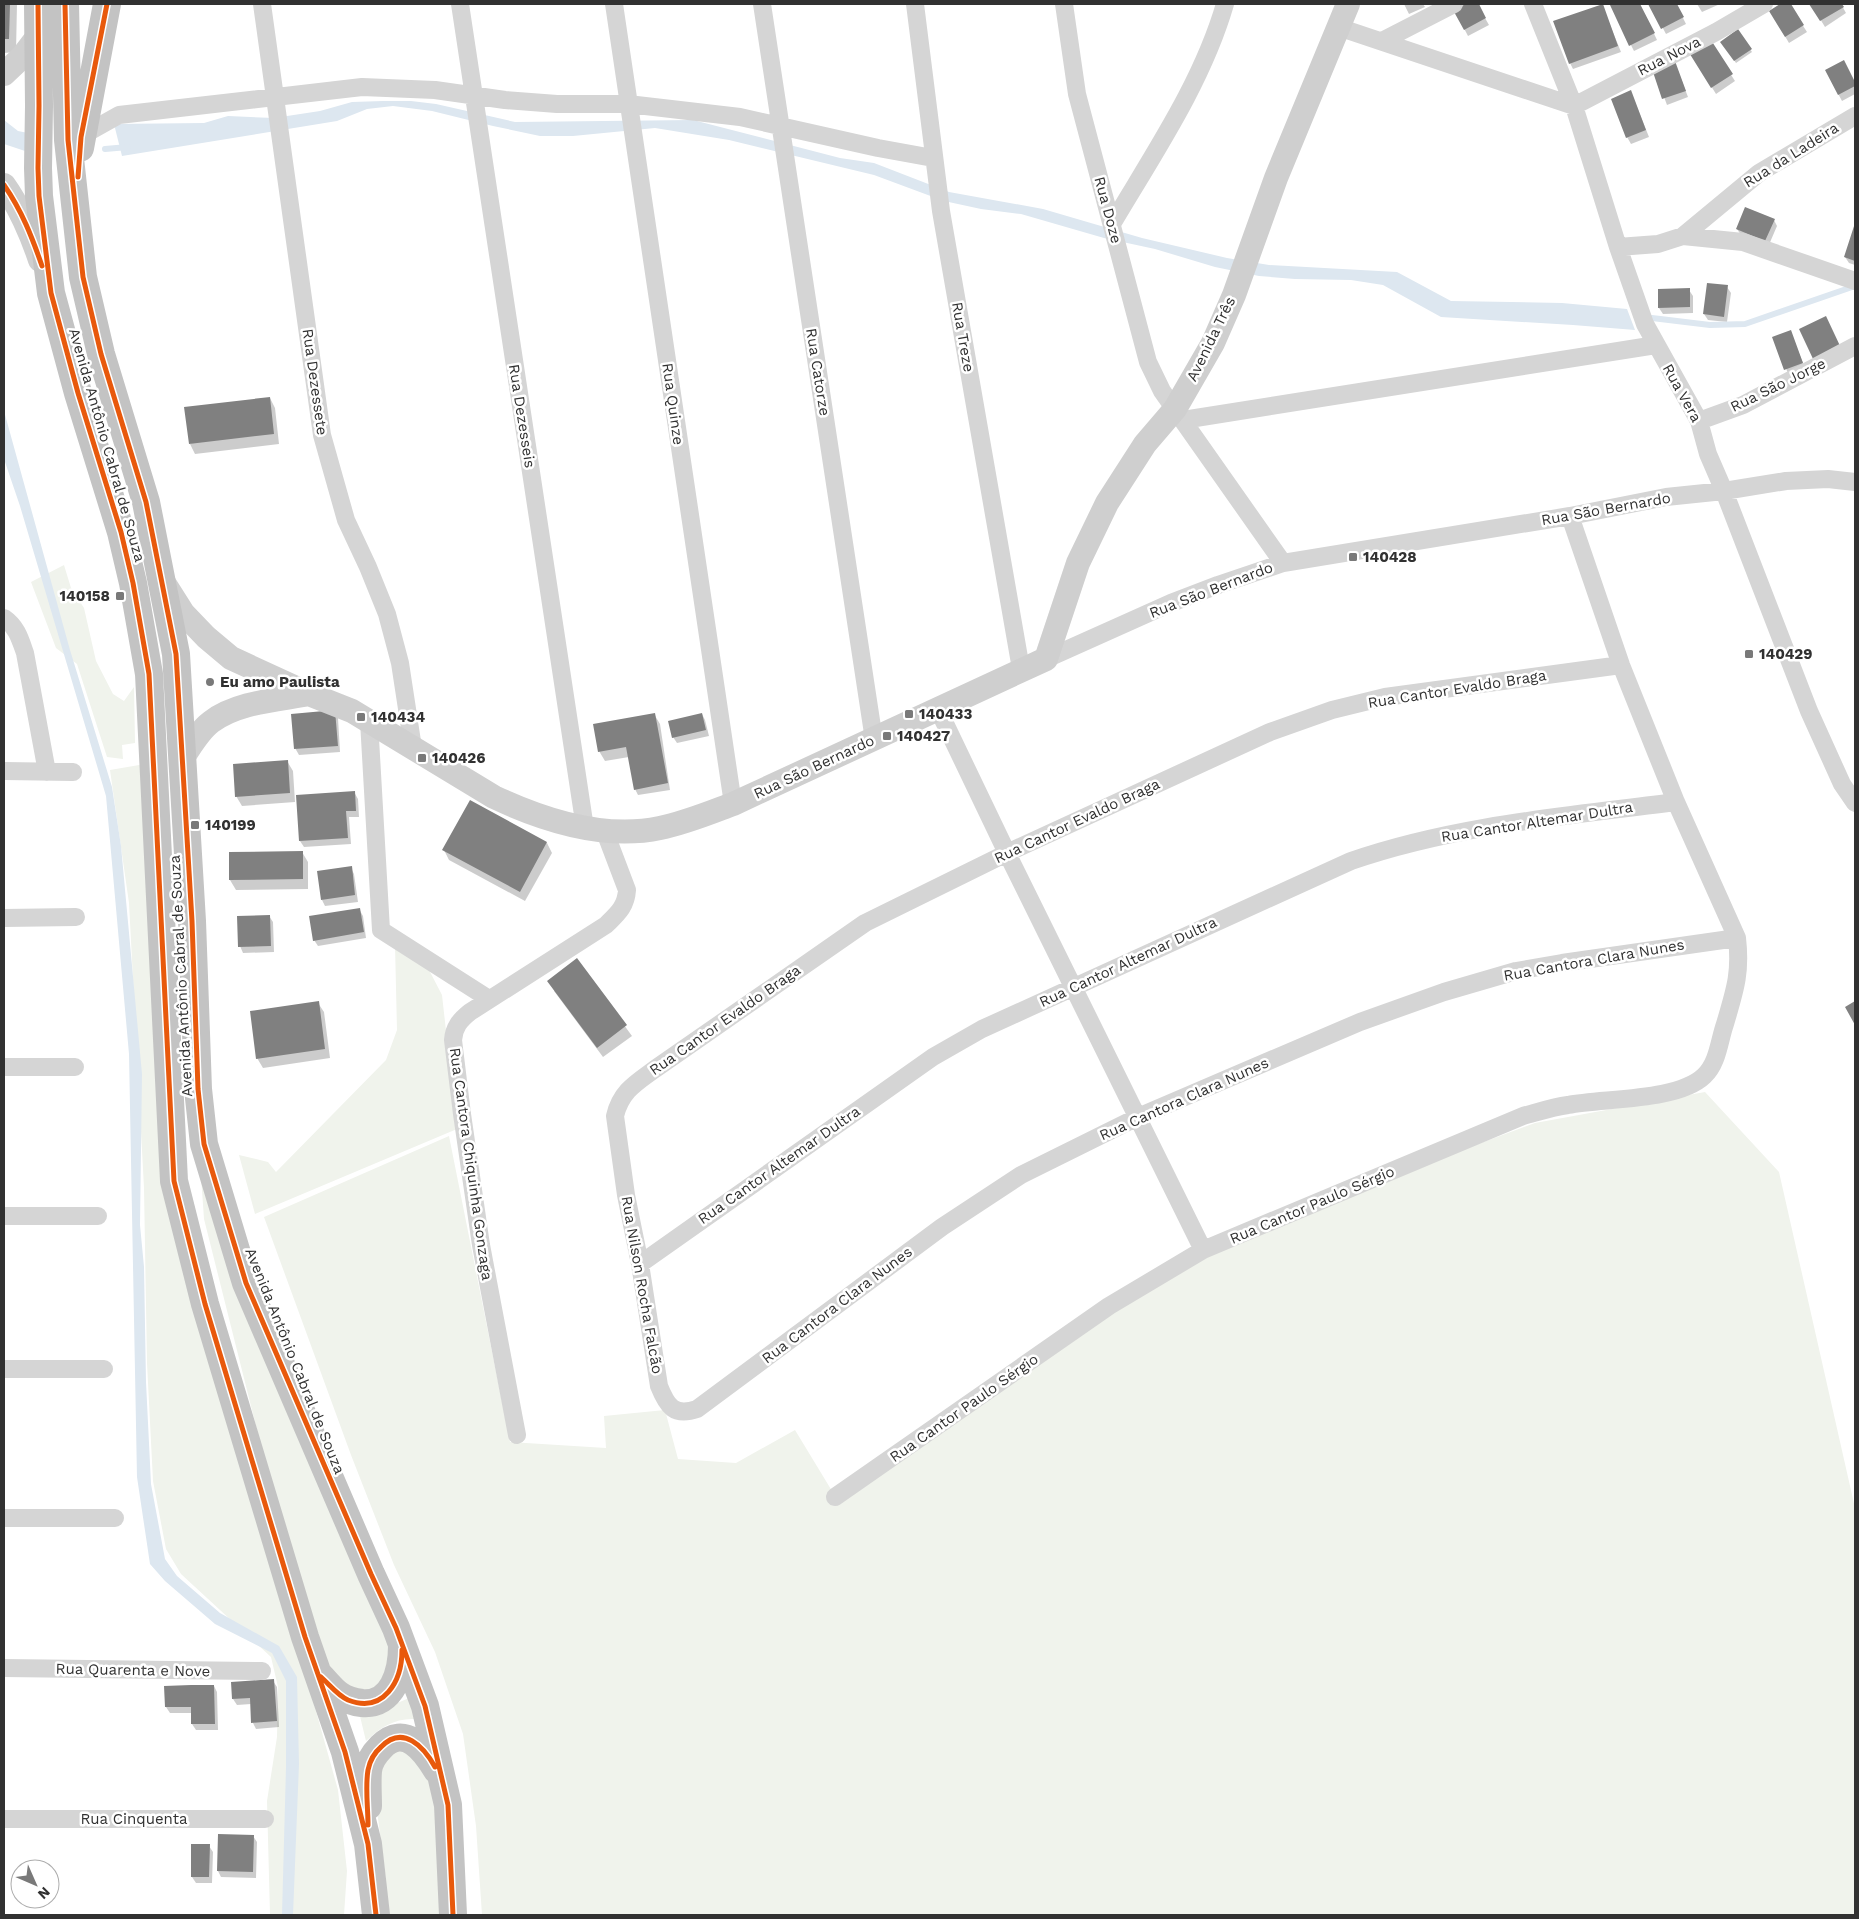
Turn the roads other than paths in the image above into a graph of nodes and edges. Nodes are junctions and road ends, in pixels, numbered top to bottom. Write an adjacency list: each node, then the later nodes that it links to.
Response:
1 (38, 4): 18 (highway, Avenida Antônio Cabral de Souza)
2 (65, 4): 27 (highway)
3 (107, 4): 27 (highway)
4 (262, 4): 21 (street, Rua Dezessete)
5 (460, 4): 22 (street, Rua Dezesseis)
6 (614, 4): 24 (street, Rua Quinze)
7 (762, 4): 26 (street, Rua Catorze)
8 (915, 4): 28 (street, Rua Treze)
9 (1064, 4): 30 (street, Rua Doze)
10 (1213, 4): 17 (street)
11 (1225, 4): 17 (street)
12 (1348, 4): 16 (street, Avenida Três)
13 (1454, 4): 19 (street)
14 (1533, 4): 23 (street, Rua Vera)
15 (1764, 4): 23 (street, Rua Nova)
16 (1338, 26): 19 (street); 37 (street, Avenida Três)
17 (1216, 34): 30 (street)
18 (38, 36): 20 (street); 34 (highway, Avenida Antônio Cabral de Souza)
19 (1382, 41): 23 (street)
20 (4, 74)
21 (276, 102): 22 (street); 27 (street); 52 (street, Rua Dezessete)
22 (474, 102): 24 (street); 60 (street, Rua Dezesseis)
23 (1574, 106): 32 (street, Rua Vera)
24 (629, 109): 26 (street); 58 (street, Rua Quinze)
25 (1855, 116): 31 (street, Rua da Ladeira)
26 (780, 131): 28 (street); 51 (street, Rua Catorze)
27 (75, 139): 43 (highway, Avenida Antônio Cabral de Souza)
28 (934, 158): 47 (street, Rua Treze)
29 (4, 186): 34 (street)
30 (1112, 224): 37 (street, Rua Doze)
31 (1683, 236): 32 (street); 33 (street)
32 (1618, 247): 35 (street, Rua Vera)
33 (1855, 281)
34 (51, 293): 85 (highway, Avenida Antônio Cabral de Souza)
35 (1656, 345): 37 (street); 38 (street, Rua Vera)
36 (1855, 346): 38 (street, Rua São Jorge)
37 (1179, 415): 42 (street, Rua Doze); 45 (street, Avenida Três)
38 (1699, 421): 40 (street, Rua Vera)
39 (1855, 482): 40 (street, Rua São Bernardo)
40 (1724, 491): 41 (street, Rua São Bernardo); 59 (street, Rua Vera)
41 (1570, 516): 42 (street, Rua São Bernardo); 46 (street, Rua Cantor Paulo Sérgio)
42 (1283, 564): 45 (street, Rua São Bernardo)
43 (162, 580): 48 (street, Rua São Bernardo); 53 (highway, Avenida Antônio Cabral de Souza)
44 (4, 618): 55 (street)
45 (1046, 658): 47 (street, Rua São Bernardo)
46 (1621, 665): 57 (street, Rua Cantor Paulo Sérgio); 61 (street, Rua Cantor Evaldo Braga)
47 (1022, 669): 49 (street, Rua São Bernardo)
48 (309, 694): 50 (street, Rua São Bernardo); 53 (street)
49 (938, 708): 51 (street, Rua São Bernardo); 61 (street)
50 (369, 721): 52 (street, Rua São Bernardo); 66 (street)
51 (874, 740): 58 (street, Rua São Bernardo)
52 (413, 748): 60 (street, Rua São Bernardo)
53 (182, 759): 82 (highway, Avenida Antônio Cabral de Souza)
54 (4, 771): 55 (street)
55 (47, 772): 56 (street)
56 (73, 772)
57 (1676, 802): 64 (street, Rua Cantor Paulo Sérgio); 65 (street, Rua Cantor Altemar Dultra)
58 (733, 804): 60 (street, Rua São Bernardo)
59 (1855, 804)
60 (595, 830): 66 (street, Rua Cantora Chiquinha Gonzaga)
61 (1007, 853): 65 (street); 70 (street, Rua Cantor Evaldo Braga)
62 (76, 917): 63 (street)
63 (4, 918)
64 (1737, 938): 69 (street, Rua Cantora Clara Nunes); 73 (street, Rua Cantor Paulo Sérgio)
65 (1074, 986): 69 (street); 74 (street, Rua Cantor Altemar Dultra)
66 (489, 999): 78 (street, Rua Cantora Chiquinha Gonzaga)
67 (4, 1067): 68 (street)
68 (75, 1067)
69 (1138, 1117): 73 (street); 77 (street, Rua Cantora Clara Nunes)
70 (617, 1132): 74 (street, Rua Nilson Rocha Falcão)
71 (4, 1216): 72 (street)
72 (98, 1216)
73 (1203, 1250): 79 (street, Rua Cantor Paulo Sérgio)
74 (640, 1264): 77 (street, Rua Nilson Rocha Falcão)
75 (4, 1369): 76 (street)
76 (104, 1369)
77 (697, 1409)
78 (517, 1435)
79 (835, 1497)
80 (4, 1518): 81 (street)
81 (116, 1518)
82 (402, 1644): 85 (highway); 86 (highway, Avenida Antônio Cabral de Souza)
83 (4, 1668): 84 (street, Rua Quarenta e Nove)
84 (262, 1671)
85 (320, 1676): 89 (highway, Avenida Antônio Cabral de Souza)
86 (442, 1780): 89 (highway); 91 (highway, Avenida Antônio Cabral de Souza)
87 (4, 1819): 88 (street, Rua Cinquenta)
88 (265, 1819)
89 (368, 1844): 90 (highway, Avenida Antônio Cabral de Souza)
90 (376, 1915)
91 (453, 1915)

